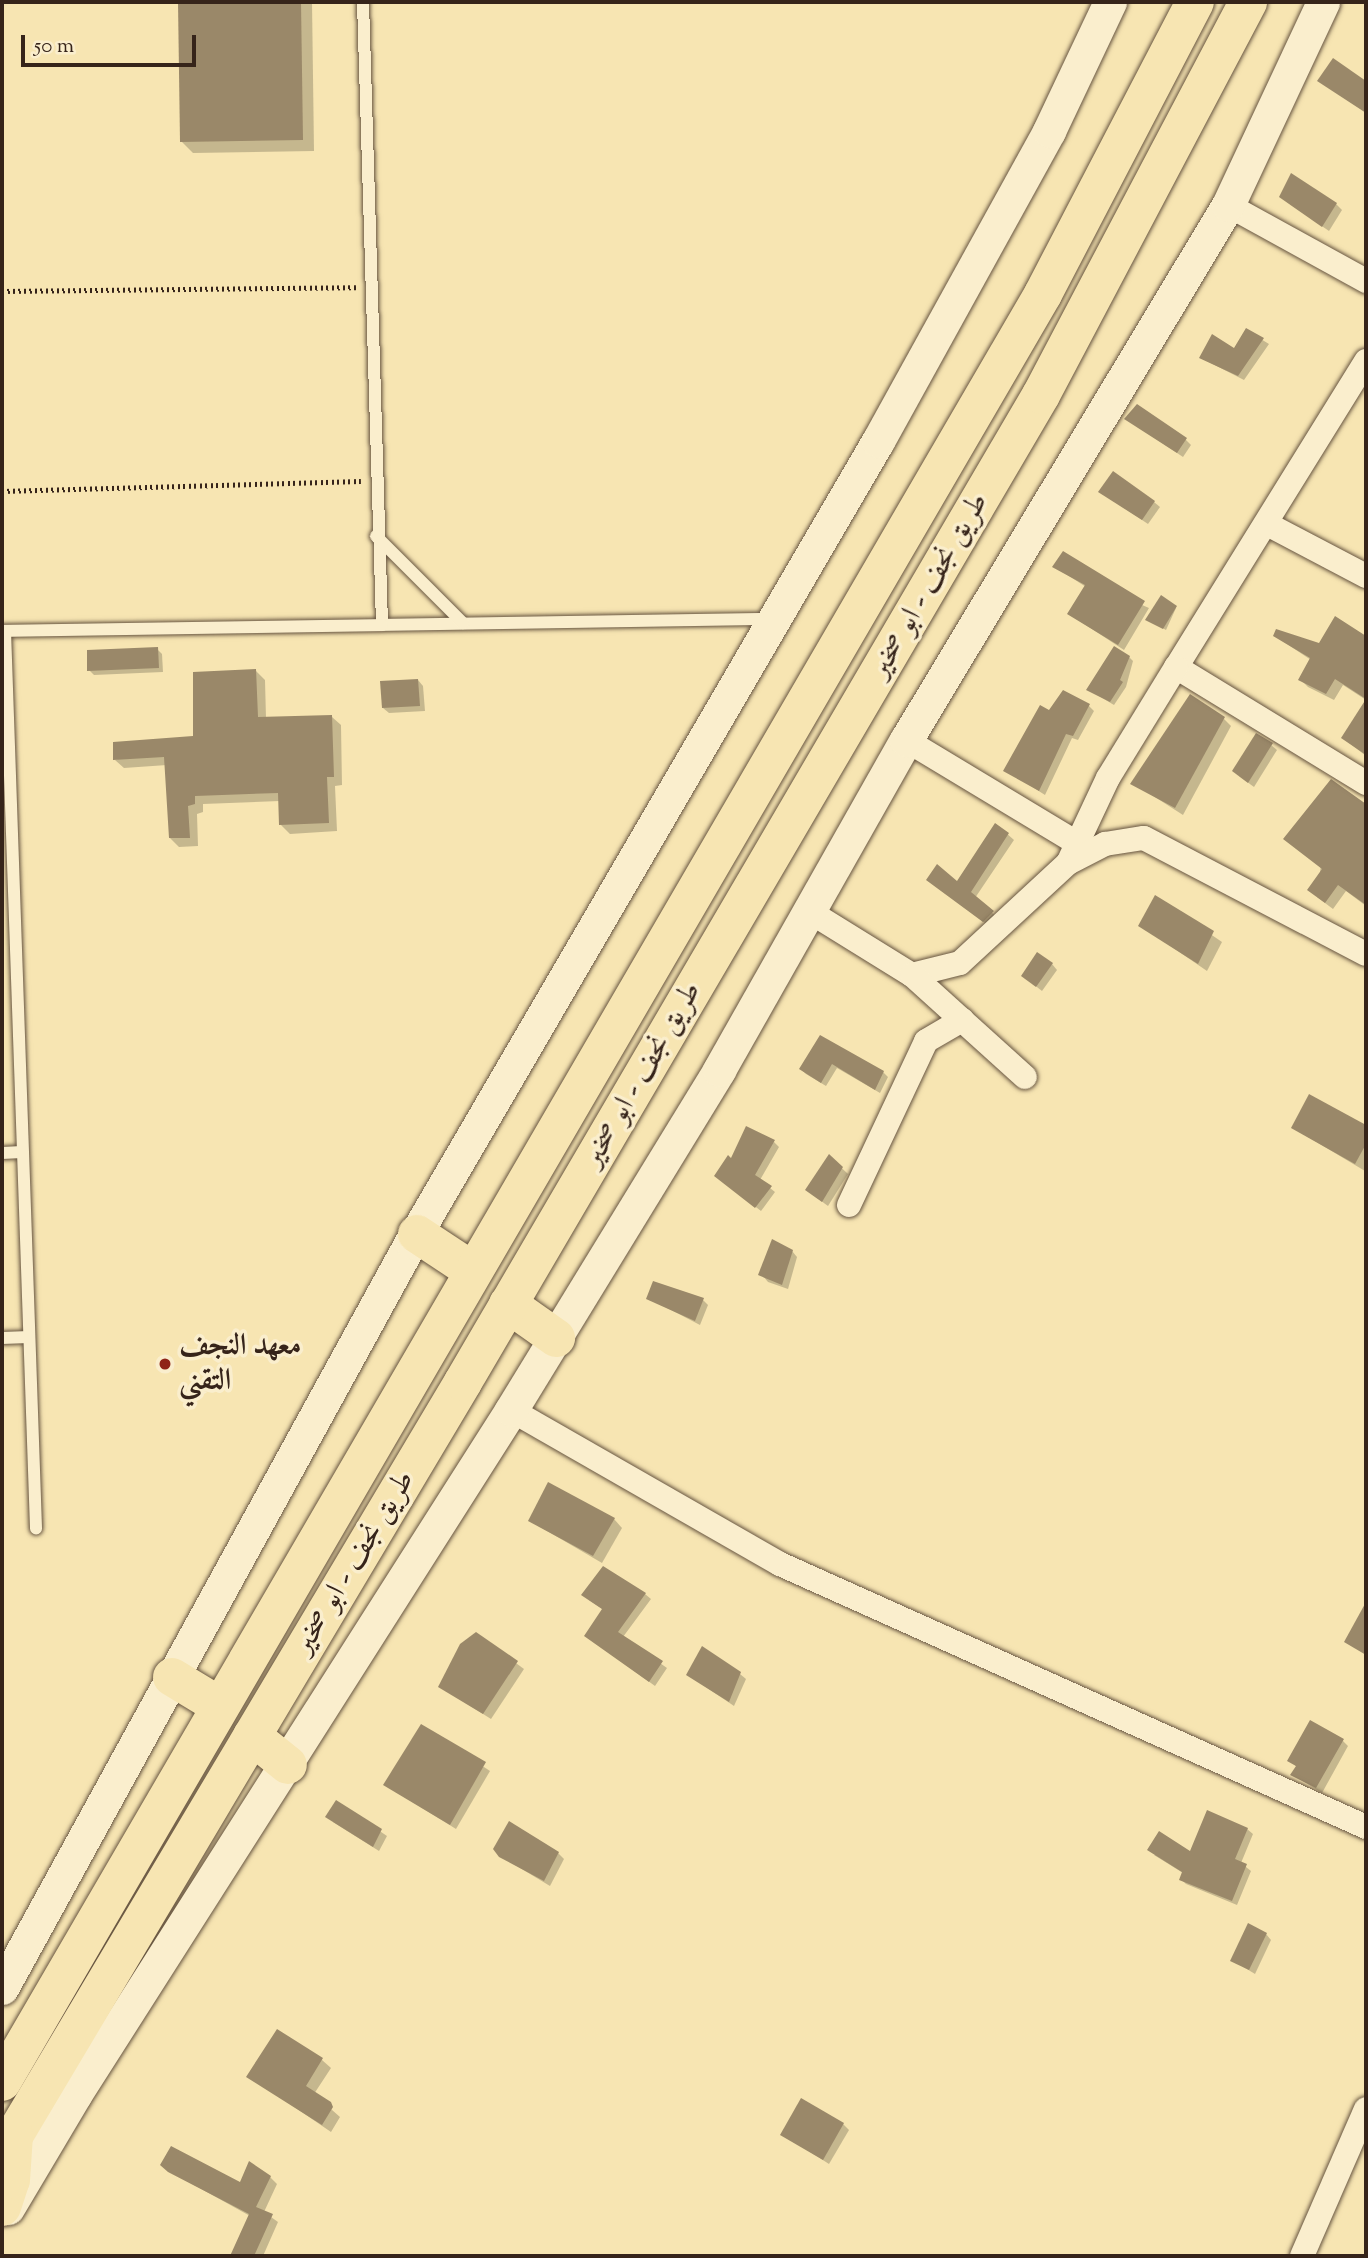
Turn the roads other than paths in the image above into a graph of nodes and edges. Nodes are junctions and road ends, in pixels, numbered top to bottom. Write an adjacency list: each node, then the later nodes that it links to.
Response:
1 (363, 2): 14 (lane)
2 (1110, 2): 16 (main road)
3 (1195, 2): 6 (highway, طريق نجف - ابو صخير)
4 (1248, 2): 7 (highway, طريق نجف - ابو صخير)
5 (1323, 2): 10 (main road)
6 (1147, 99): 7 (highway); 8 (highway, طريق نجف - ابو صخير)
7 (1186, 126): 9 (highway, طريق نجف - ابو صخير)
8 (1115, 158): 9 (highway); 33 (highway, طريق نجف - ابو صخير)
9 (1154, 189): 34 (highway, طريق نجف - ابو صخير)
10 (1228, 205): 11 (street); 21 (main road)
11 (1366, 281)
12 (1366, 362): 13 (street)
13 (1267, 524): 15 (street); 20 (street)
14 (376, 536): 17 (lane); 18 (lane)
15 (1366, 576)
16 (776, 619): 17 (lane); 32 (main road)
17 (463, 623): 18 (lane)
18 (382, 625): 19 (lane)
19 (3, 631): 29 (lane)
20 (1176, 667): 22 (street); 23 (street)
21 (906, 740): 23 (street); 24 (main road)
22 (1366, 783)
23 (1073, 853): 25 (street); 26 (street)
24 (807, 910): 26 (street); 37 (main road)
25 (1366, 954)
26 (912, 975): 27 (street)
27 (962, 1020): 28 (street); 31 (street)
28 (1026, 1077)
29 (22, 1152): 30 (lane); 35 (lane)
30 (2, 1153)
31 (849, 1205)
32 (416, 1234): 33 (highway); 40 (main road)
33 (473, 1271): 41 (highway, طريق نجف - ابو صخير)
34 (508, 1304): 37 (highway); 42 (highway, طريق نجف - ابو صخير)
35 (29, 1337): 36 (lane); 39 (lane)
36 (2, 1338)
37 (556, 1338): 38 (main road)
38 (511, 1410): 43 (main road); 44 (street)
39 (36, 1528)
40 (172, 1678): 41 (highway); 45 (main road)
41 (220, 1706): 46 (highway, طريق نجف - ابو صخير)
42 (252, 1736): 43 (highway); 48 (highway, طريق نجف - ابو صخير)
43 (288, 1765): 50 (main road)
44 (1366, 1827)
45 (2, 1988)
46 (4, 2077)
47 (1366, 2109): 51 (street)
48 (8, 2145): 49 (highway)
49 (2, 2207)
50 (2, 2218)
51 (1301, 2256)

